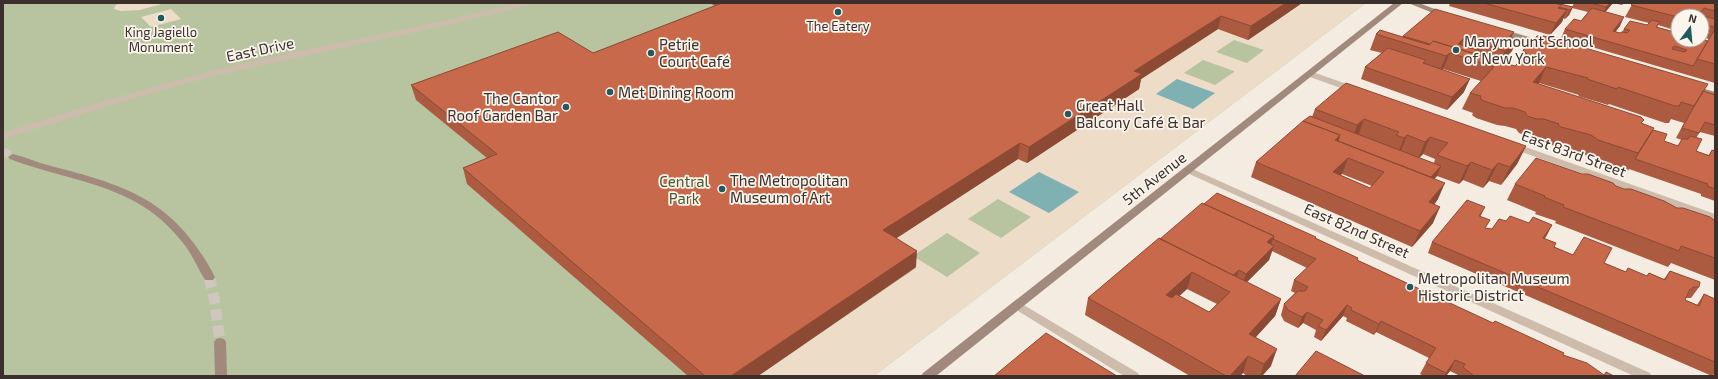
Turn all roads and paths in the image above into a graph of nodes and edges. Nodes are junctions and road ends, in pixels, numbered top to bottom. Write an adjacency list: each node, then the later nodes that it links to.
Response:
1 (527, 3): 11 (street, East Drive)
2 (1399, 3): 7 (main road, 5th Avenue)
3 (1412, 3): 4 (main road)
4 (1453, 17)
5 (1489, 28): 6 (main road)
6 (1558, 48)
7 (1310, 74): 9 (street); 14 (main road, 5th Avenue)
8 (1686, 86): 10 (main road)
9 (1363, 93)
10 (1715, 94)
11 (3, 136)
12 (1506, 143): 15 (street, East 83rd Street)
13 (13, 157): 16 (main road)
14 (1188, 170): 17 (main road, 5th Avenue); 22 (street, East 82nd Street)
15 (1715, 218)
16 (209, 277)
17 (1017, 305): 20 (main road, 5th Avenue); 21 (street)
18 (220, 342): 19 (main road)
19 (221, 376)
20 (927, 376)
21 (1134, 376)
22 (1646, 376)

